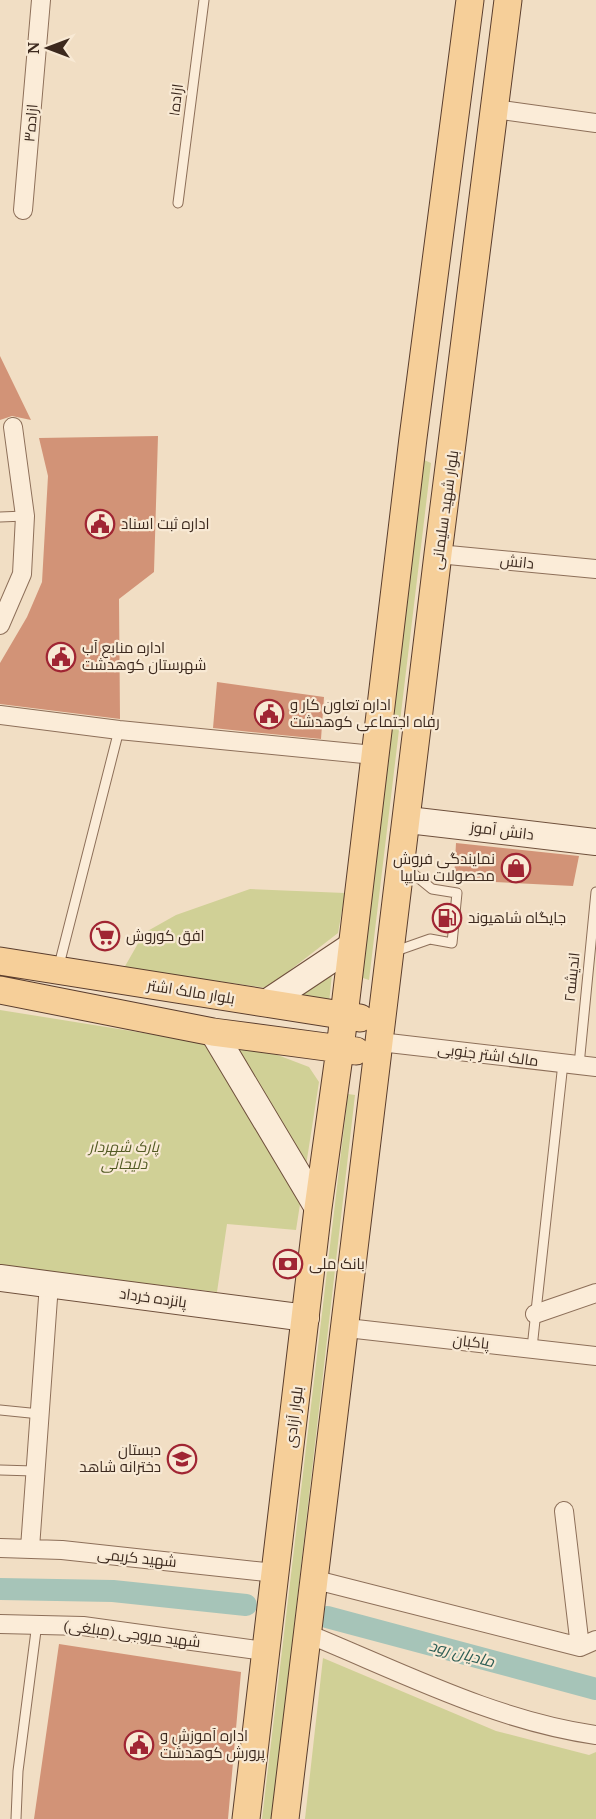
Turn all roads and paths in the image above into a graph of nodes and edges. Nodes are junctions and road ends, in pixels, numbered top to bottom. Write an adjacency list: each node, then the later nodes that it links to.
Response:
1 (41, 0): 8 (street, ازاده۳)
2 (204, 0): 7 (lane, ازاده۱)
3 (470, 0): 10 (main road)
4 (508, 0): 5 (main road, بلوار شهید سلیمانی)
5 (495, 109): 6 (street); 11 (main road, بلوار شهید سلیمانی)
6 (596, 123)
7 (178, 203)
8 (23, 210)
9 (13, 427): 13 (street)
10 (413, 438): 11 (main road); 19 (main road)
11 (454, 444): 14 (main road, بلوار شهید سلیمانی)
12 (0, 516): 13 (lane)
13 (25, 516): 16 (street)
14 (438, 554): 15 (street, دانش); 20 (main road, بلوار شهید سلیمانی)
15 (596, 569)
16 (0, 625)
17 (0, 715): 18 (street)
18 (119, 730): 19 (street); 27 (lane)
19 (374, 755): 24 (main road)
20 (408, 820): 21 (main road, دانش آموز); 22 (main road, بلوار شهید سلیمانی)
21 (596, 842)
22 (402, 865): 25 (main road, بلوار شهید سلیمانی); 25 (lane)
23 (596, 892): 36 (lane, اندیشه۲)
24 (351, 947): 30 (main road); 32 (main road)
25 (391, 952): 34 (main road, بلوار شهید سلیمانی)
26 (0, 961): 27 (main road, بلوار مالک اشتر)
27 (58, 970): 28 (main road, بلوار مالک اشتر)
28 (90, 976): 30 (main road, بلوار مالک اشتر); 31 (main road)
29 (0, 990): 31 (main road)
30 (266, 1003): 32 (main road, بلوار مالک اشتر)
31 (84, 1005): 33 (main road)
32 (344, 1016): 34 (main road, بلوار مالک اشتر); 35 (main road, بلوار آزادی)
33 (213, 1032): 35 (main road); 37 (main road)
34 (380, 1039): 35 (main road); 36 (street, مالک اشتر جنوبی); 43 (main road)
35 (340, 1049): 37 (main road, بلوار آزادی)
36 (579, 1065): 41 (lane, اندیشه۲)
37 (318, 1208): 42 (main road, بلوار آزادی)
38 (0, 1278): 39 (main road, پانزده خرداد)
39 (49, 1284): 42 (main road, پانزده خرداد); 47 (street)
40 (596, 1293): 41 (street)
41 (535, 1314): 44 (lane, اندیشه۲)
42 (306, 1318): 53 (main road, بلوار آزادی)
43 (347, 1328): 44 (street, پاکبان); 54 (main road)
44 (532, 1348): 45 (street, پاکبان)
45 (596, 1356)
46 (0, 1410): 47 (lane)
47 (40, 1414): 49 (street)
48 (0, 1470): 49 (lane)
49 (34, 1471): 52 (street)
50 (564, 1511): 58 (street)
51 (0, 1548): 52 (street, شهید کریمی)
52 (30, 1548): 53 (street, شهید کریمی)
53 (275, 1573): 59 (main road, بلوار آزادی)
54 (316, 1580): 57 (main road); 58 (street)
55 (37, 1623): 56 (street, شهید مروجی (مبلغی)); 59 (street, شهید مروجی (مبلغی)); 61 (lane)
56 (0, 1624)
57 (308, 1634): 60 (street); 63 (main road)
58 (588, 1643)
59 (264, 1652): 62 (main road, بلوار آزادی)
60 (596, 1736)
61 (16, 1819)
62 (246, 1819)
63 (285, 1819)

